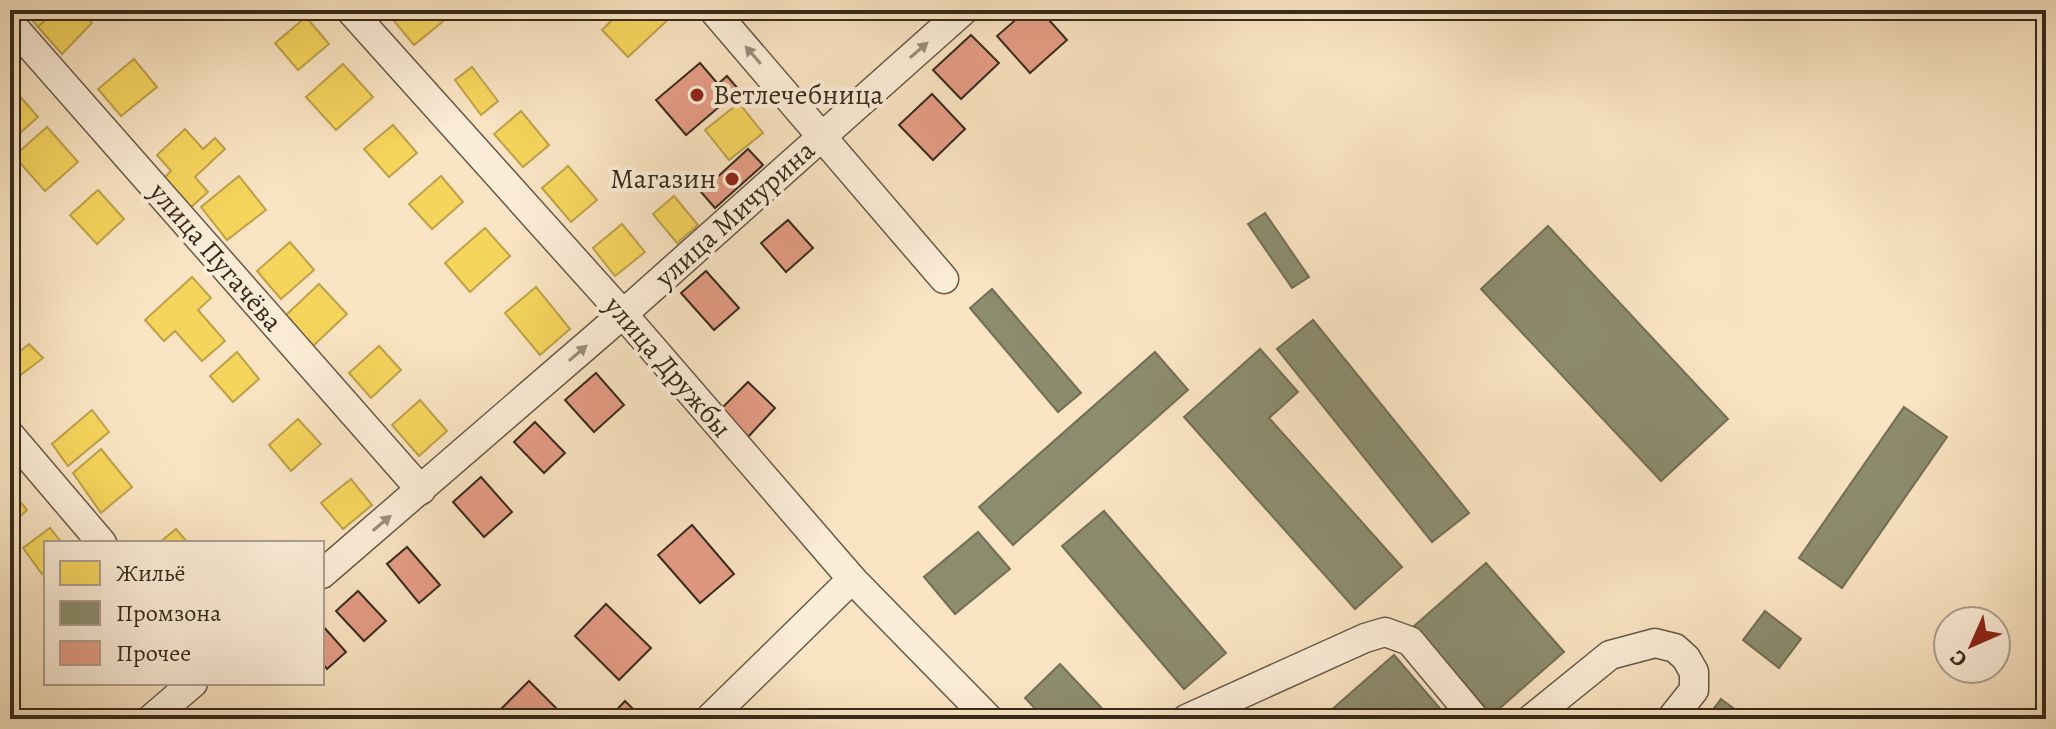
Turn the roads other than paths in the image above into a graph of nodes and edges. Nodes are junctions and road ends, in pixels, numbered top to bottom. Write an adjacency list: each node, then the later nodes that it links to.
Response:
1 (350, 10): 7 (street, улица Дружбы)
2 (713, 10): 5 (street, one-way to 2)
3 (964, 10): 5 (street, улица Мичурина, one-way to 3)
4 (10, 23): 9 (street, улица Пугачёва)
5 (822, 135): 6 (street); 7 (street, улица Мичурина)
6 (944, 279)
7 (623, 314): 9 (street, улица Мичурина, one-way to 7); 12 (street, улица Дружбы)
8 (10, 435): 10 (street)
9 (421, 490): 11 (street, улица Мичурина, one-way to 9)
10 (100, 541)
11 (324, 572)
12 (852, 579): 15 (street); 16 (street, улица Дружбы)
13 (191, 685): 14 (street)
14 (151, 719)
15 (709, 719)
16 (989, 719)
17 (1186, 719): 18 (street)
18 (1475, 719)
19 (1531, 719): 20 (street)
20 (1671, 719)

